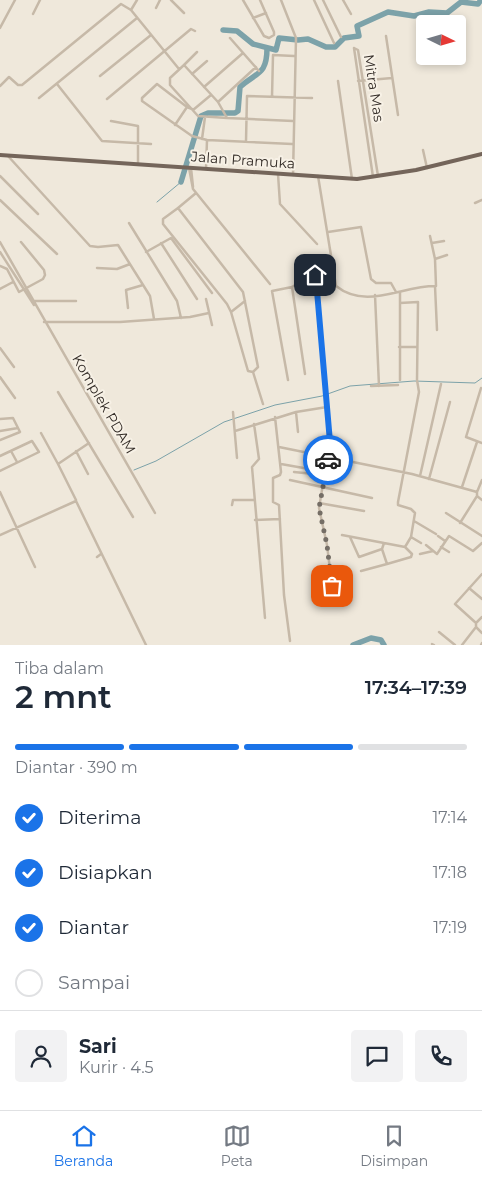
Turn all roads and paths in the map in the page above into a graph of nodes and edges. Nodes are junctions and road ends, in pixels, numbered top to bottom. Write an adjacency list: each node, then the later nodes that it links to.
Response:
1 (15, 0): 20 (street)
2 (40, 0): 16 (street)
3 (137, 0): 13 (street)
4 (160, 0): 12 (street)
5 (171, 0): 14 (street)
6 (243, 0): 19 (street)
7 (260, 0): 15 (street)
8 (281, 0): 30 (street)
9 (314, 0): 26 (street)
10 (323, 0): 23 (street)
11 (343, 0): 17 (street)
12 (156, 8)
13 (130, 10): 18 (street); 43 (street)
14 (184, 13)
15 (266, 13): 19 (street); 19 (street)
16 (33, 14)
17 (351, 14)
18 (137, 18): 22 (street); 42 (street)
19 (254, 18)
20 (0, 28)
21 (195, 31): 27 (street)
22 (151, 35): 27 (street); 37 (street)
23 (341, 36)
24 (386, 36): 38 (street)
25 (230, 38): 29 (street)
26 (334, 42)
27 (164, 51): 34 (street); 50 (street)
28 (197, 52): 32 (street)
29 (243, 53): 33 (street); 44 (street)
30 (295, 56): 46 (street); 48 (street)
31 (206, 61): 36 (street)
32 (184, 65): 34 (street); 36 (street)
33 (256, 67): 35 (street); 51 (street)
34 (179, 69): 52 (street)
35 (259, 71)
36 (192, 74): 44 (street)
37 (100, 76)
38 (392, 78): 41 (street); 55 (street)
39 (338, 81): 82 (street)
40 (358, 81): 41 (street); 41 (street, Mitra Mas); 61 (street, Mitra Mas)
41 (363, 81): 58 (street, Mitra Mas)
42 (57, 84): 47 (street); 66 (street)
43 (0, 86)
44 (204, 87): 45 (street)
45 (211, 95): 51 (street); 53 (street)
46 (272, 97): 48 (street); 57 (street)
47 (39, 98)
48 (294, 98): 49 (street); 60 (street)
49 (312, 98)
50 (107, 99)
51 (218, 102): 54 (street)
52 (188, 106): 53 (street); 62 (street); 62 (street)
53 (193, 109): 56 (street)
54 (226, 115): 56 (street); 57 (street)
55 (398, 115)
56 (202, 117): 63 (street)
57 (246, 119): 60 (street); 65 (street)
58 (369, 120): 61 (street); 81 (street, Mitra Mas)
59 (111, 121): 66 (street)
60 (293, 121): 68 (street)
61 (364, 121): 81 (street, Mitra Mas)
62 (175, 124): 63 (street)
63 (200, 138): 64 (street)
64 (207, 140): 65 (street); 76 (street)
65 (246, 141): 68 (street)
66 (138, 143): 67 (street); 73 (street)
67 (151, 144)
68 (292, 144): 78 (street)
69 (423, 150): 75 (street)
70 (482, 154): 75 (main road, Jalan Pramuka)
71 (0, 155): 72 (main road, Jalan Pramuka)
72 (7, 155): 73 (main road, Jalan Pramuka); 103 (street)
73 (138, 164): 74 (main road, Jalan Pramuka)
74 (188, 168): 76 (main road, Jalan Pramuka); 83 (street)
75 (427, 168): 81 (main road, Jalan Pramuka)
76 (206, 169): 77 (main road, Jalan Pramuka)
77 (278, 174): 78 (main road, Jalan Pramuka); 97 (street)
78 (293, 175): 80 (main road, Jalan Pramuka)
79 (0, 176): 88 (street)
80 (318, 176): 82 (main road, Jalan Pramuka); 90 (street)
81 (376, 178): 82 (main road, Jalan Pramuka)
82 (352, 179)
83 (196, 193): 87 (street); 109 (street)
84 (0, 200): 100 (street)
85 (482, 200): 86 (street)
86 (475, 203)
87 (178, 208): 122 (street); 126 (street)
88 (38, 214)
89 (129, 223): 99 (street)
90 (328, 232): 106 (street); 117 (street)
91 (430, 236): 96 (street)
92 (444, 240): 96 (street)
93 (0, 242): 113 (street, Komplek PDAM)
94 (21, 242): 113 (street)
95 (161, 243): 99 (street); 116 (street); 119 (street)
96 (432, 243): 102 (street)
97 (317, 244)
98 (0, 252): 115 (street, Komplek PDAM)
99 (146, 252): 128 (street)
100 (57, 254)
101 (447, 256): 102 (street)
102 (436, 259): 111 (street)
103 (130, 264): 105 (street); 110 (street)
104 (1, 268): 108 (street)
105 (97, 268)
106 (333, 274): 107 (street); 118 (street)
107 (318, 276): 112 (street); 151 (street)
108 (13, 282): 114 (street); 115 (street)
109 (270, 284)
110 (143, 285): 125 (street); 129 (street)
111 (436, 286): 117 (street); 132 (street)
112 (292, 287): 138 (street); 140 (street)
113 (26, 288): 115 (street); 123 (street, Komplek PDAM)
114 (0, 289)
115 (22, 290): 123 (street, Komplek PDAM)
116 (212, 292)
117 (398, 292): 118 (street); 124 (street)
118 (375, 295): 142 (street)
119 (197, 299)
120 (206, 299): 127 (street)
121 (76, 301): 123 (street)
122 (245, 301): 126 (street); 137 (street)
123 (32, 302): 130 (street, Komplek PDAM)
124 (400, 303): 133 (street); 134 (street)
125 (128, 308)
126 (231, 312): 137 (street)
127 (209, 313): 128 (street); 131 (street)
128 (181, 318): 129 (street)
129 (154, 319): 130 (street)
130 (44, 322): 197 (street, Komplek PDAM)
131 (212, 324)
132 (438, 330)
133 (399, 347): 134 (street); 141 (street)
134 (417, 347): 178 (street)
135 (0, 348): 136 (street)
136 (14, 367)
137 (253, 372): 150 (street)
138 (305, 374)
139 (0, 377): 148 (street)
140 (288, 380)
141 (400, 380)
142 (379, 384): 144 (street); 145 (street)
143 (441, 384): 180 (street)
144 (398, 385)
145 (371, 386)
146 (481, 388): 163 (street)
147 (58, 392): 164 (street)
148 (15, 398)
149 (450, 402): 182 (street)
150 (263, 404)
151 (327, 407): 153 (street); 171 (street)
152 (233, 412): 158 (street)
153 (296, 412): 154 (street); 160 (street)
154 (275, 417): 156 (street); 166 (street)
155 (0, 419): 157 (street)
156 (254, 424): 158 (street); 192 (street)
157 (18, 428): 159 (street); 162 (street)
158 (235, 430): 170 (street)
159 (0, 431)
160 (298, 432)
161 (41, 433): 173 (street)
162 (0, 440)
163 (477, 442): 165 (street); 186 (street)
164 (89, 443): 168 (street); 199 (street)
165 (482, 443)
166 (279, 447): 171 (street); 174 (street)
167 (11, 451): 169 (street); 172 (street); 172 (street)
168 (76, 451): 173 (street); 179 (street)
169 (0, 456)
170 (238, 458)
171 (328, 458): 177 (street); 178 (street)
172 (17, 462): 175 (street)
173 (58, 464): 191 (street)
174 (280, 464): 177 (street); 200 (street)
175 (0, 470)
176 (294, 472): 181 (street)
177 (326, 472): 181 (street)
178 (404, 472): 180 (street); 202 (street)
179 (88, 474)
180 (420, 476): 182 (street)
181 (325, 478): 185 (street)
182 (429, 479): 186 (street)
183 (290, 480): 185 (street)
184 (482, 480): 187 (street)
185 (323, 488): 190 (street); 194 (street)
186 (462, 488): 187 (street)
187 (479, 490): 189 (street)
188 (0, 492): 204 (street)
189 (477, 496): 193 (street); 203 (street)
190 (372, 498)
191 (76, 500): 204 (street); 220 (street)
192 (254, 500): 195 (street); 201 (street)
193 (482, 500)
194 (319, 503): 196 (street); 228 (street)
195 (232, 505)
196 (364, 511)
197 (155, 513)
198 (446, 513): 203 (street)
199 (133, 517)
200 (280, 519): 201 (street); 236 (street)
201 (255, 520): 231 (street)
202 (414, 520): 208 (street); 210 (street)
203 (460, 523): 207 (street)
204 (18, 527): 205 (street); 224 (street)
205 (0, 535)
206 (342, 535): 209 (street)
207 (482, 536)
208 (411, 537): 212 (street); 215 (street)
209 (350, 538): 211 (street); 217 (street)
210 (446, 541): 213 (street); 216 (street)
211 (384, 543): 215 (street); 217 (street)
212 (421, 543)
213 (482, 543)
214 (426, 545): 218 (street)
215 (405, 547): 223 (street)
216 (442, 547): 218 (street); 219 (street)
217 (382, 549): 223 (street)
218 (433, 551): 221 (street)
219 (449, 552)
220 (101, 554): 222 (street); 237 (street)
221 (420, 554)
222 (97, 557)
223 (387, 564): 225 (street)
224 (36, 567)
225 (361, 571)
226 (482, 574): 227 (street)
227 (470, 588): 229 (street); 232 (street)
228 (322, 593)
229 (482, 599)
230 (482, 617): 232 (street)
231 (264, 618)
232 (476, 623): 233 (street)
233 (476, 628): 235 (street); 239 (street)
234 (439, 632): 238 (street)
235 (482, 633)
236 (290, 642)
237 (146, 645)
238 (455, 645)
239 (462, 645)

